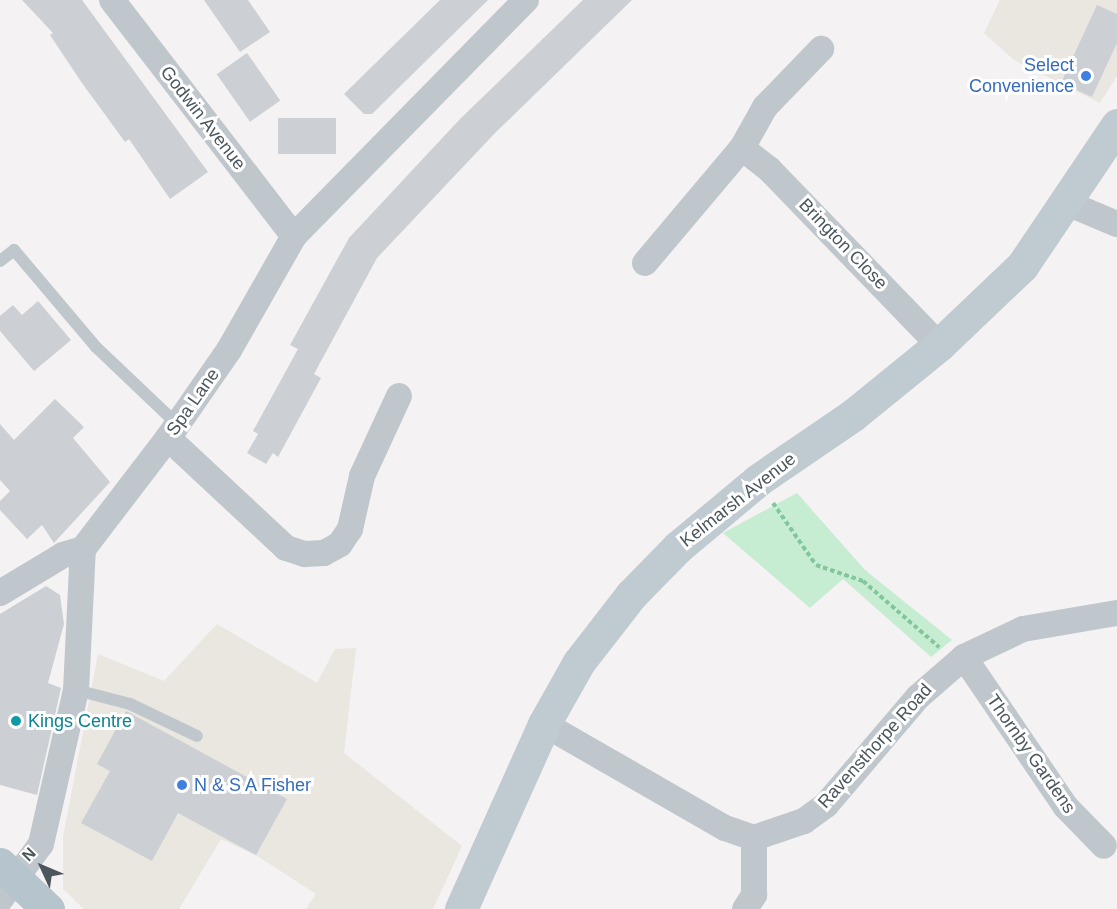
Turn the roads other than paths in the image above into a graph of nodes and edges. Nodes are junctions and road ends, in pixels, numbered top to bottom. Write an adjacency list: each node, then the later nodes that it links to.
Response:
1 (112, 0): 8 (street, Godwin Avenue)
2 (526, 0): 8 (street, Spa Lane)
3 (821, 49): 5 (street)
4 (1117, 125): 6 (street, Kelmarsh Avenue)
5 (742, 148): 10 (street); 11 (street, Brington Close)
6 (1067, 203): 7 (street); 11 (street, Kelmarsh Avenue)
7 (1117, 224)
8 (294, 236): 13 (street, Spa Lane)
9 (0, 261): 13 (lane)
10 (645, 262)
11 (939, 345): 19 (street, Kelmarsh Avenue)
12 (399, 396): 13 (street)
13 (173, 431): 14 (street, Spa Lane)
14 (83, 549): 15 (street); 18 (street)
15 (0, 593)
16 (1117, 613): 17 (street, Ravensthorpe Road)
17 (964, 657): 21 (street, Ravensthorpe Road); 22 (street, Thornby Gardens)
18 (76, 690): 20 (lane); 23 (street)
19 (544, 724): 21 (street); 25 (street, Kelmarsh Avenue)
20 (197, 736)
21 (754, 838): 26 (street)
22 (1104, 846)
23 (5, 881): 24 (main road)
24 (48, 909)
25 (461, 909)
26 (745, 909)

